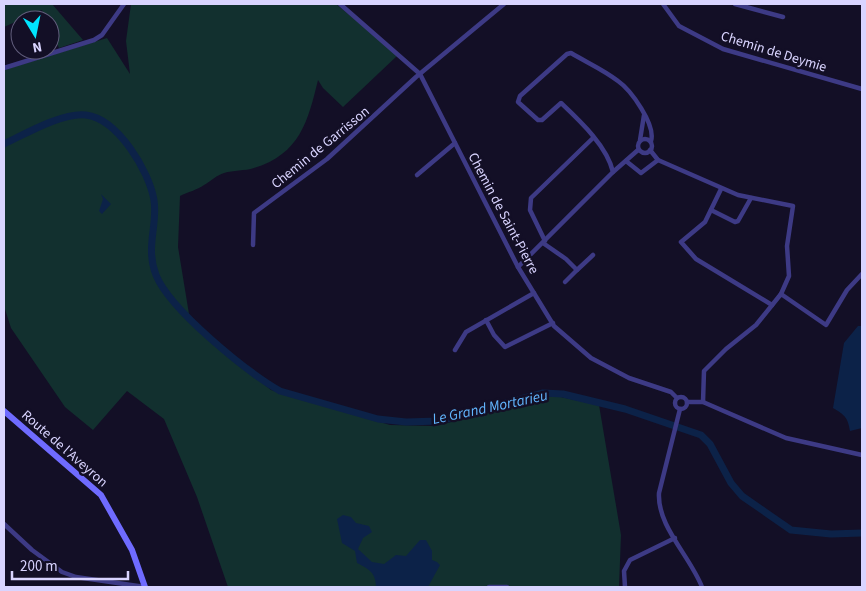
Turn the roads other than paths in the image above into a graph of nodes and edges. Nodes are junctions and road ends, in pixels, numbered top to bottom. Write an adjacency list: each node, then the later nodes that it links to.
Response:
1 (124, 4): 7 (street)
2 (340, 4): 8 (street, Chemin de Saint-Pierre)
3 (504, 4): 8 (street)
4 (663, 4): 9 (street, Chemin de Deymie)
5 (736, 4): 6 (street)
6 (783, 18)
7 (4, 68)
8 (420, 74): 14 (street, Chemin de Saint-Pierre); 25 (street, Chemin de Garrisson)
9 (862, 90)
10 (644, 114): 11 (street); 12 (street); 13 (street)
11 (593, 138): 19 (street); 24 (street)
12 (640, 140): 13 (street); 15 (street)
13 (651, 141): 16 (street)
14 (455, 143): 20 (street); 27 (street, Chemin de Saint-Pierre)
15 (638, 150): 16 (street); 18 (street)
16 (650, 150): 17 (street)
17 (658, 160): 18 (street); 21 (street)
18 (626, 161): 19 (street)
19 (612, 174): 24 (street)
20 (417, 175)
21 (721, 188): 22 (street); 23 (street)
22 (751, 198): 23 (street); 32 (street)
23 (711, 210): 33 (street)
24 (544, 242): 27 (street); 28 (street)
25 (253, 245)
26 (593, 255): 28 (street)
27 (518, 267): 31 (street, Chemin de Saint-Pierre)
28 (577, 270): 30 (street)
29 (862, 274): 32 (street)
30 (566, 282)
31 (534, 293): 34 (street); 35 (street, Chemin de Saint-Pierre)
32 (781, 294): 33 (street)
33 (772, 305): 39 (street)
34 (486, 320): 35 (street); 36 (street)
35 (553, 323): 37 (street, Chemin de Saint-Pierre)
36 (455, 350)
37 (677, 398): 38 (street); 40 (street)
38 (687, 402): 39 (street); 40 (street)
39 (703, 402): 42 (street)
40 (680, 409): 44 (street)
41 (4, 410): 45 (street, Route de l'Aveyron)
42 (862, 455)
43 (4, 524): 45 (street)
44 (675, 538): 48 (street); 49 (street)
45 (145, 587)
46 (489, 587): 47 (street)
47 (507, 587)
48 (625, 587)
49 (702, 587)

